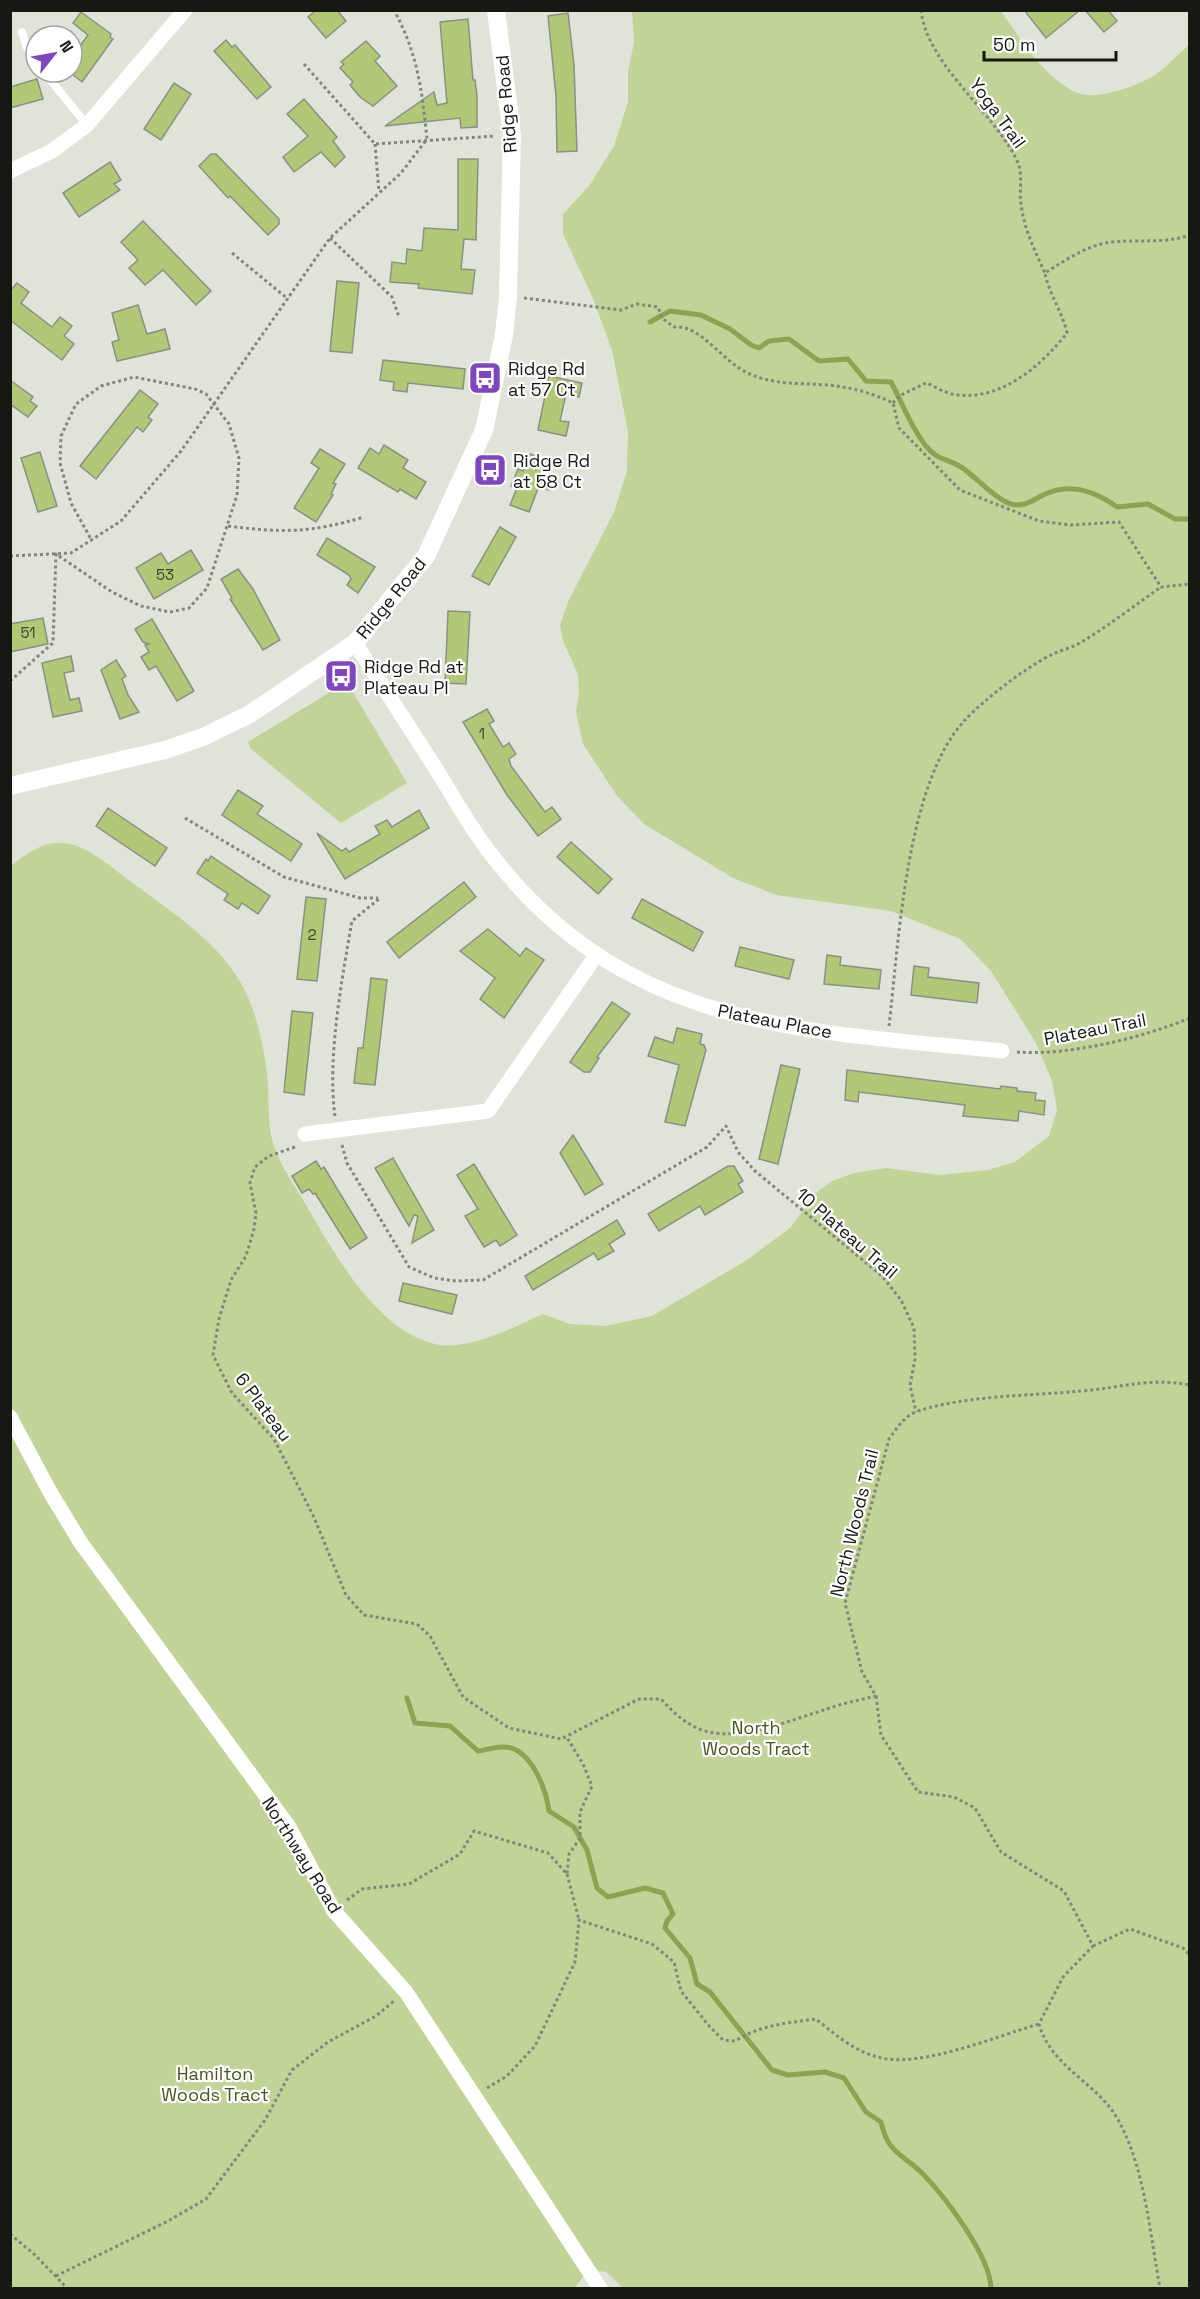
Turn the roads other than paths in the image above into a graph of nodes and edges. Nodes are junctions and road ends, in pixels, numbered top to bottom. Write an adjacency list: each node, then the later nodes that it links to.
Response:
1 (185, 10): 6 (street)
2 (496, 10): 8 (street, Ridge Road)
3 (22, 32): 4 (lane)
4 (24, 38)
5 (54, 84): 6 (lane)
6 (87, 125): 7 (street)
7 (10, 171)
8 (355, 643): 9 (street, Ridge Road); 10 (street, Plateau Place)
9 (10, 786)
10 (597, 954): 11 (street, Plateau Place); 12 (street)
11 (1002, 1051)
12 (305, 1134)
13 (10, 1418): 14 (street, Northway Road)
14 (600, 2289)

